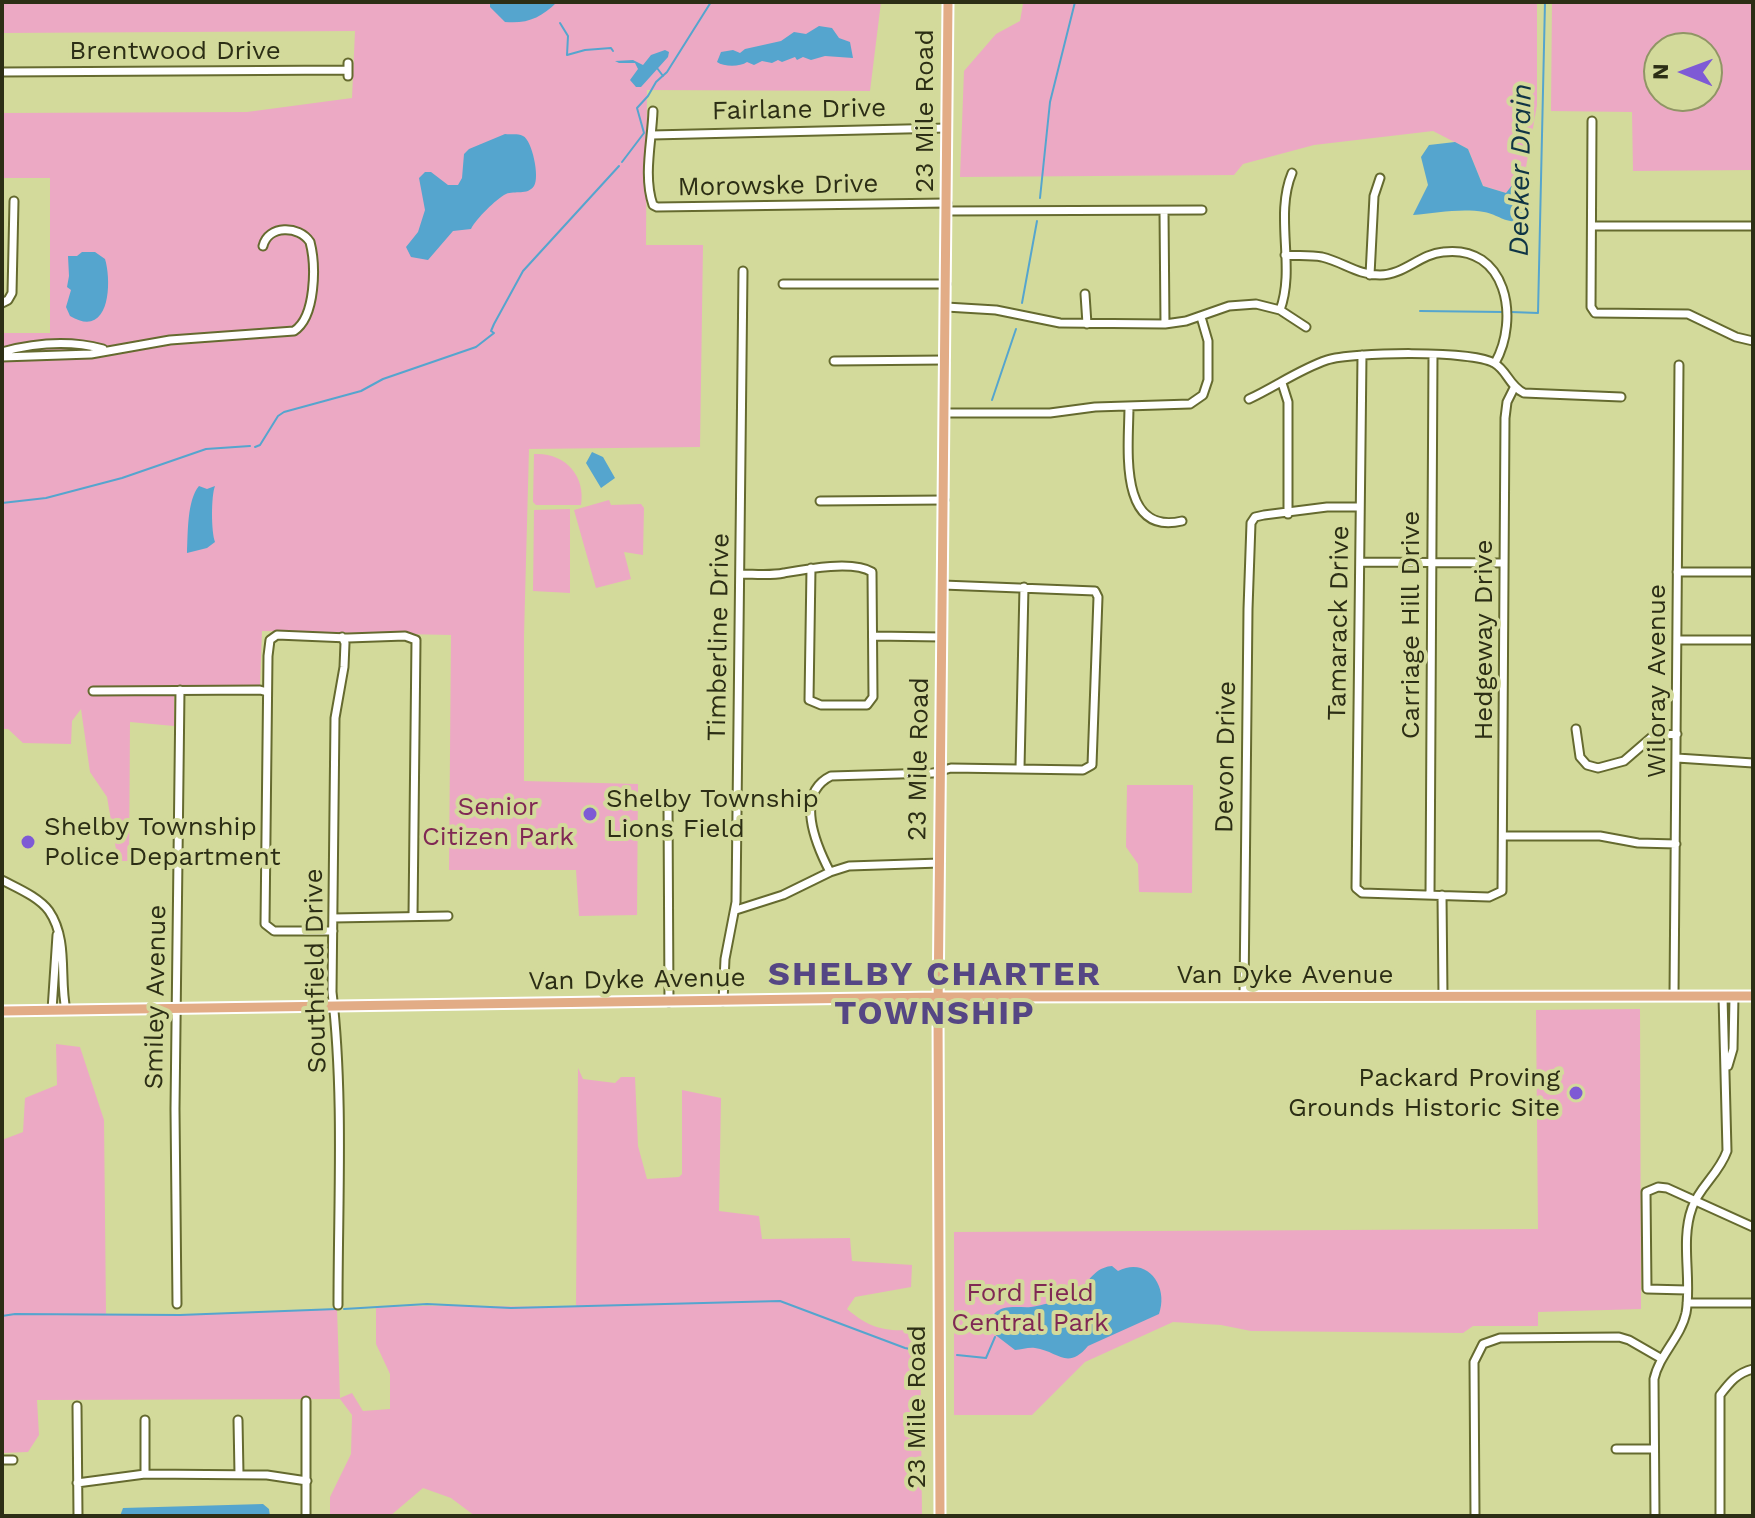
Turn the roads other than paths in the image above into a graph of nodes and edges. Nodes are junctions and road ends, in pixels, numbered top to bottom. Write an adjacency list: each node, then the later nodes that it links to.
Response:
1 (948, 2): 6 (main road, 23 Mile Road)
2 (348, 70): 3 (street, Brentwood Drive)
3 (2, 72)
4 (653, 111): 7 (street)
5 (1592, 121): 14 (street)
6 (947, 128): 7 (street, Fairlane Drive); 11 (main road, 23 Mile Road)
7 (652, 135): 11 (street, Morowske Drive)
8 (1292, 173): 19 (street)
9 (1380, 178): 21 (street)
10 (14, 201): 17 (street)
11 (947, 207): 13 (street, Morowske Drive); 23 (main road, 23 Mile Road)
12 (1202, 210): 13 (street, Morowske Drive)
13 (1164, 211): 30 (street)
14 (1592, 226): 15 (street); 32 (street)
15 (1753, 226)
16 (2, 235): 17 (street)
17 (13, 235): 25 (street)
18 (263, 246): 34 (street)
19 (1285, 255): 21 (street); 27 (street)
20 (743, 271): 60 (street, Timberline Drive)
21 (1370, 275): 41 (street)
22 (783, 284): 23 (street)
23 (946, 284): 26 (main road, 23 Mile Road)
24 (1085, 294): 29 (street)
25 (6, 301)
26 (946, 307): 29 (street); 39 (main road, 23 Mile Road)
27 (1280, 310): 28 (street); 31 (street)
28 (1201, 317): 30 (street); 47 (street)
29 (1087, 324): 30 (street)
30 (1165, 324)
31 (1306, 327)
32 (1753, 341)
33 (77, 345): 34 (street); 35 (street); 36 (street)
34 (105, 349): 36 (street)
35 (2, 354): 36 (street)
36 (78, 355)
37 (1362, 355): 38 (street); 43 (street); 51 (street, Tamarack Drive)
38 (1433, 355): 41 (street); 55 (street, Carriage Hill Drive)
39 (945, 360): 40 (street); 48 (main road, 23 Mile Road)
40 (834, 361)
41 (1495, 363): 44 (street)
42 (1679, 365): 58 (street, Wiloray Avenue)
43 (1282, 383): 46 (street); 52 (street)
44 (1514, 388): 45 (street); 56 (street, Hedgeway Drive)
45 (1621, 397)
46 (1249, 399)
47 (1129, 406): 48 (street); 53 (street)
48 (945, 413): 49 (main road, 23 Mile Road)
49 (944, 500): 50 (street); 61 (main road, 23 Mile Road)
50 (820, 501)
51 (1360, 507): 52 (street); 54 (street, Tamarack Drive)
52 (1288, 514): 91 (street, Devon Drive)
53 (1182, 521)
54 (1360, 562): 55 (street); 83 (street, Tamarack Drive)
55 (1431, 562): 56 (street); 83 (street, Carriage Hill Drive)
56 (1503, 563): 78 (street, Hedgeway Drive)
57 (811, 568): 60 (street); 63 (street); 63 (street)
58 (1677, 572): 59 (street); 66 (street, Wiloray Avenue)
59 (1753, 572)
60 (740, 574): 85 (street, Timberline Drive)
61 (943, 585): 62 (street); 65 (main road, 23 Mile Road)
62 (1024, 587): 75 (street); 75 (street)
63 (874, 636): 65 (street)
64 (342, 637): 70 (street); 86 (street); 88 (street, Southfield Drive)
65 (942, 637): 76 (main road, 23 Mile Road)
66 (1677, 640): 67 (street); 72 (street, Wiloray Avenue)
67 (1753, 640)
68 (180, 690): 69 (street); 70 (street); 101 (street, Smiley Avenue)
69 (93, 691)
70 (267, 692): 89 (street)
71 (1576, 729): 72 (street)
72 (1677, 734): 73 (street, Wiloray Avenue)
73 (1677, 758): 74 (street); 79 (street, Wiloray Avenue)
74 (1753, 763)
75 (1020, 768): 76 (street)
76 (941, 770): 80 (main road, 23 Mile Road); 81 (street)
77 (668, 803): 99 (street)
78 (1503, 836): 79 (street); 84 (street, Hedgeway Drive)
79 (1676, 844): 93 (street, Wiloray Avenue)
80 (940, 863): 81 (street); 97 (main road, 23 Mile Road)
81 (830, 872): 85 (street)
82 (2, 880): 90 (street)
83 (1430, 895): 84 (street)
84 (1442, 895): 92 (street)
85 (736, 910): 98 (street, Timberline Drive)
86 (413, 916): 87 (street); 88 (street)
87 (448, 916)
88 (333, 918): 89 (street, Southfield Drive)
89 (333, 931): 100 (street, Southfield Drive)
90 (57, 933): 102 (street); 103 (street)
91 (1244, 996): 92 (main road, Van Dyke Avenue); 97 (main road, Van Dyke Avenue)
92 (1443, 996): 93 (main road, Van Dyke Avenue)
93 (1674, 996): 94 (main road, Van Dyke Avenue)
94 (1723, 996): 95 (main road, Van Dyke Avenue); 105 (street)
95 (1734, 996): 96 (main road, Van Dyke Avenue); 105 (street)
96 (1753, 996)
97 (938, 997): 98 (main road, Van Dyke Avenue); 129 (main road, 23 Mile Road)
98 (723, 1001): 99 (main road, Van Dyke Avenue)
99 (669, 1002): 100 (main road, Van Dyke Avenue)
100 (333, 1006): 101 (main road, Van Dyke Avenue); 112 (street, Southfield Drive)
101 (177, 1009): 103 (main road, Van Dyke Avenue); 111 (street, Smiley Avenue)
102 (52, 1010): 103 (main road, Van Dyke Avenue); 104 (main road, Van Dyke Avenue)
103 (66, 1010)
104 (2, 1011)
105 (1727, 1068): 106 (street)
106 (1695, 1200): 107 (street); 108 (street); 108 (street)
107 (1753, 1227)
108 (1687, 1290): 109 (street)
109 (1687, 1303): 110 (street); 113 (street)
110 (1753, 1303)
111 (177, 1304)
112 (338, 1305)
113 (1662, 1359): 120 (street); 130 (street)
114 (1753, 1369): 132 (street)
115 (306, 1401): 125 (street)
116 (77, 1406): 126 (street)
117 (145, 1420): 123 (street)
118 (238, 1420): 124 (street)
119 (1616, 1449): 120 (street)
120 (1654, 1449): 131 (street)
121 (2, 1460): 122 (street)
122 (13, 1460)
123 (145, 1474): 124 (street); 126 (street)
124 (239, 1474): 125 (street)
125 (307, 1481): 128 (street)
126 (77, 1483): 127 (street)
127 (78, 1516)
128 (306, 1516)
129 (940, 1516)
130 (1475, 1516)
131 (1655, 1516)
132 (1720, 1516)

